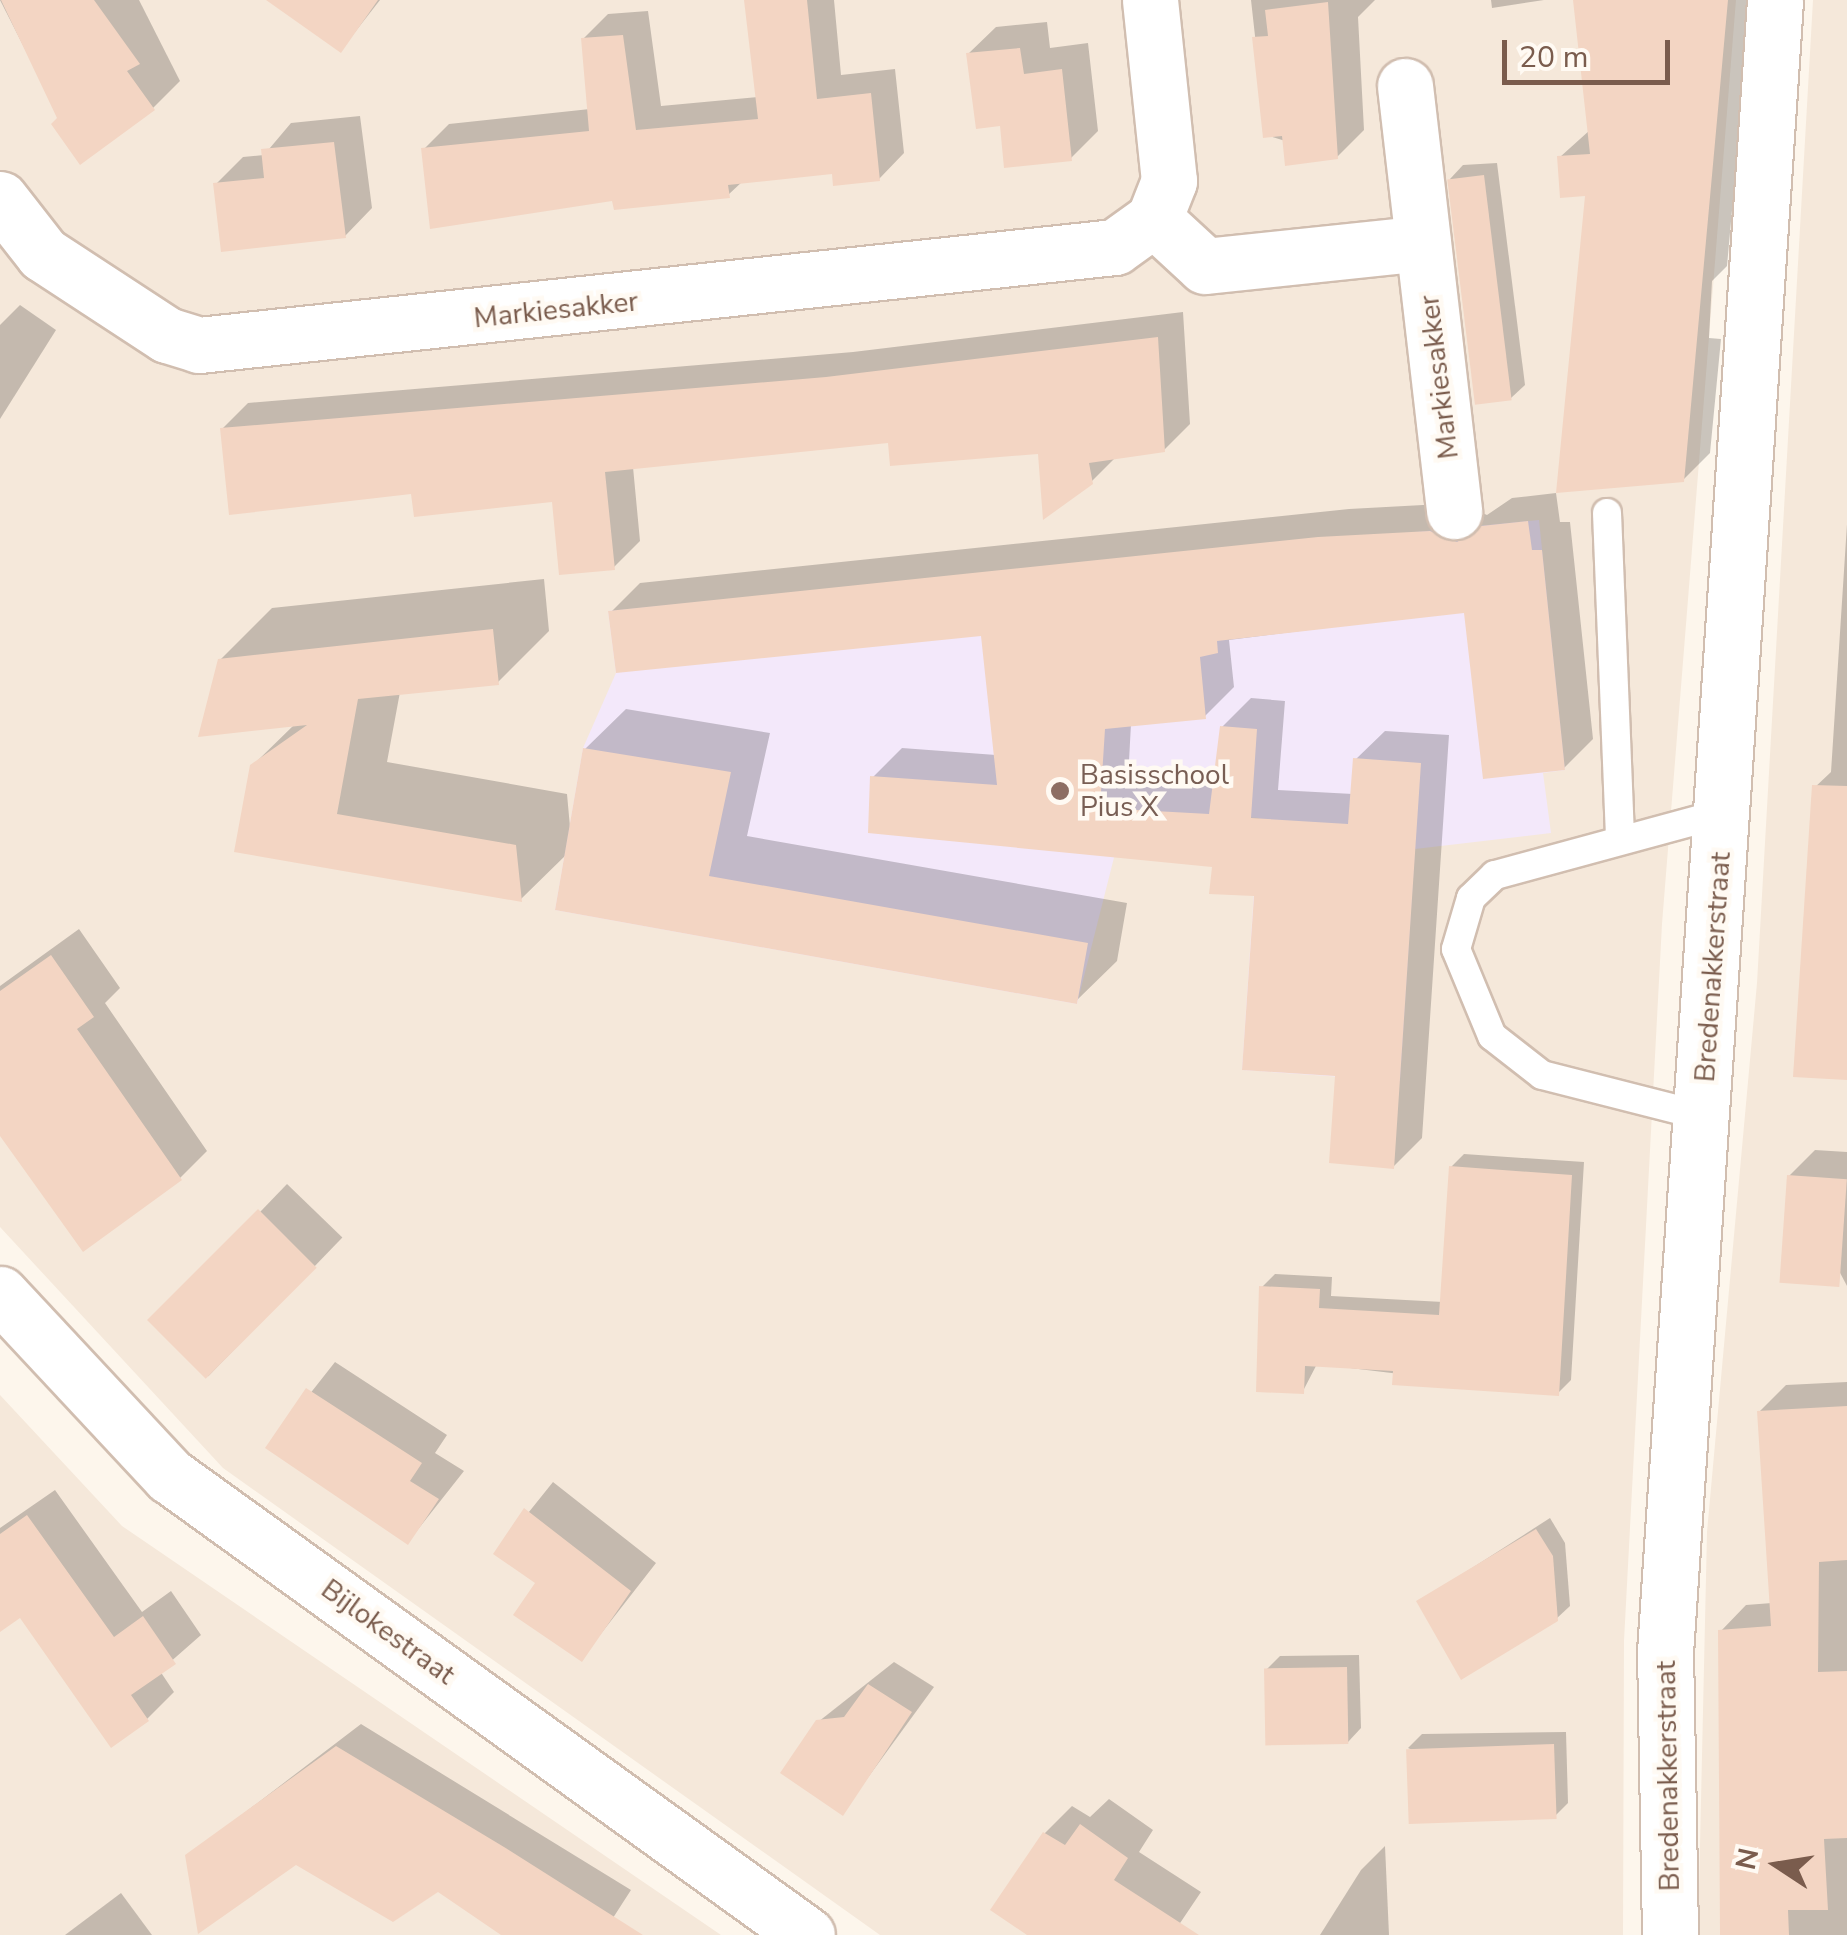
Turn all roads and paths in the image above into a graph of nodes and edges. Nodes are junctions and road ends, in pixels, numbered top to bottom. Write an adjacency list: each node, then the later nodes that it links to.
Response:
1 (1150, 0): 5 (street)
2 (1775, 0): 9 (street, Bredenakkerstraat)
3 (1405, 86): 6 (street, Markiesakker)
4 (0, 198): 5 (street, Markiesakker)
5 (1154, 219): 6 (street)
6 (1423, 243): 7 (street, Markiesakker)
7 (1454, 512)
8 (1607, 513): 10 (lane)
9 (1723, 813): 10 (lane); 11 (street, Bredenakkerstraat)
10 (1620, 837): 11 (lane)
11 (1703, 1116): 14 (street, Bredenakkerstraat)
12 (0, 1294): 13 (street, Bijlokestraat)
13 (807, 1935)
14 (1670, 1935)

